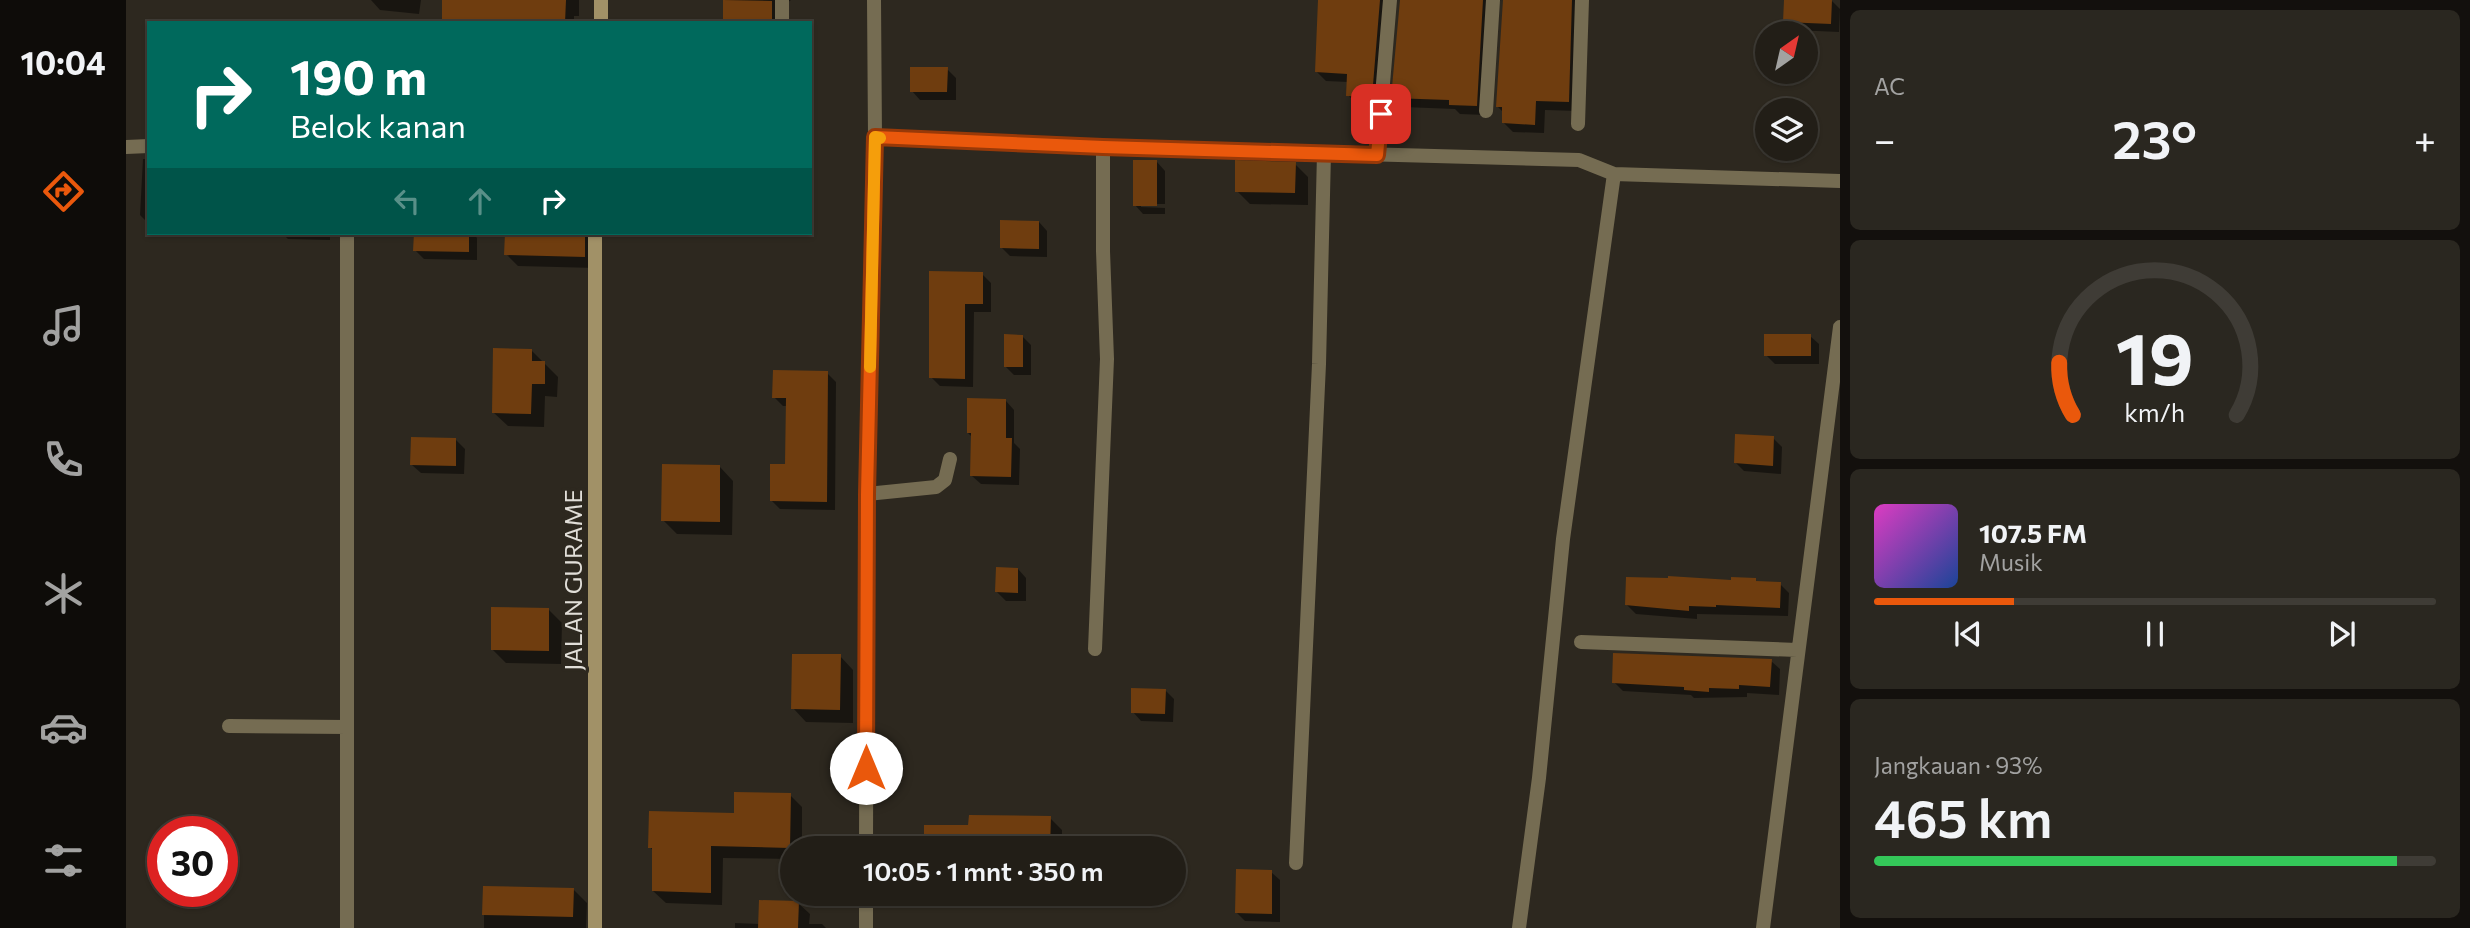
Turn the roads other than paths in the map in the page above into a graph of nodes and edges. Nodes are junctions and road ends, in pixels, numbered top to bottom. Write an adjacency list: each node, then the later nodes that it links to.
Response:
1 (601, 0): 7 (street)
2 (782, 0): 8 (street)
3 (874, 0): 11 (street)
4 (1390, 0): 16 (street)
5 (1493, 0): 9 (street)
6 (1582, 0): 10 (street)
7 (601, 21)
8 (782, 21)
9 (1486, 111)
10 (1578, 124)
11 (875, 137): 14 (street); 23 (street)
12 (147, 146): 13 (street)
13 (126, 147)
14 (1103, 147): 15 (street); 25 (street)
15 (1324, 153): 16 (street); 30 (street)
16 (1377, 155): 17 (street)
17 (1614, 174): 18 (street); 35 (street)
18 (1840, 181)
19 (347, 235): 28 (street)
20 (595, 235): 33 (street, JALAN GURAME)
21 (1840, 327): 26 (street)
22 (950, 459): 23 (street)
23 (867, 494): 29 (street)
24 (1581, 642): 26 (street)
25 (1095, 649)
26 (1797, 650): 36 (street)
27 (229, 726): 28 (street)
28 (347, 727): 32 (street)
29 (866, 836)
30 (1296, 863)
31 (866, 906): 34 (street)
32 (347, 928)
33 (595, 928)
34 (866, 928)
35 (1520, 928)
36 (1763, 928)

